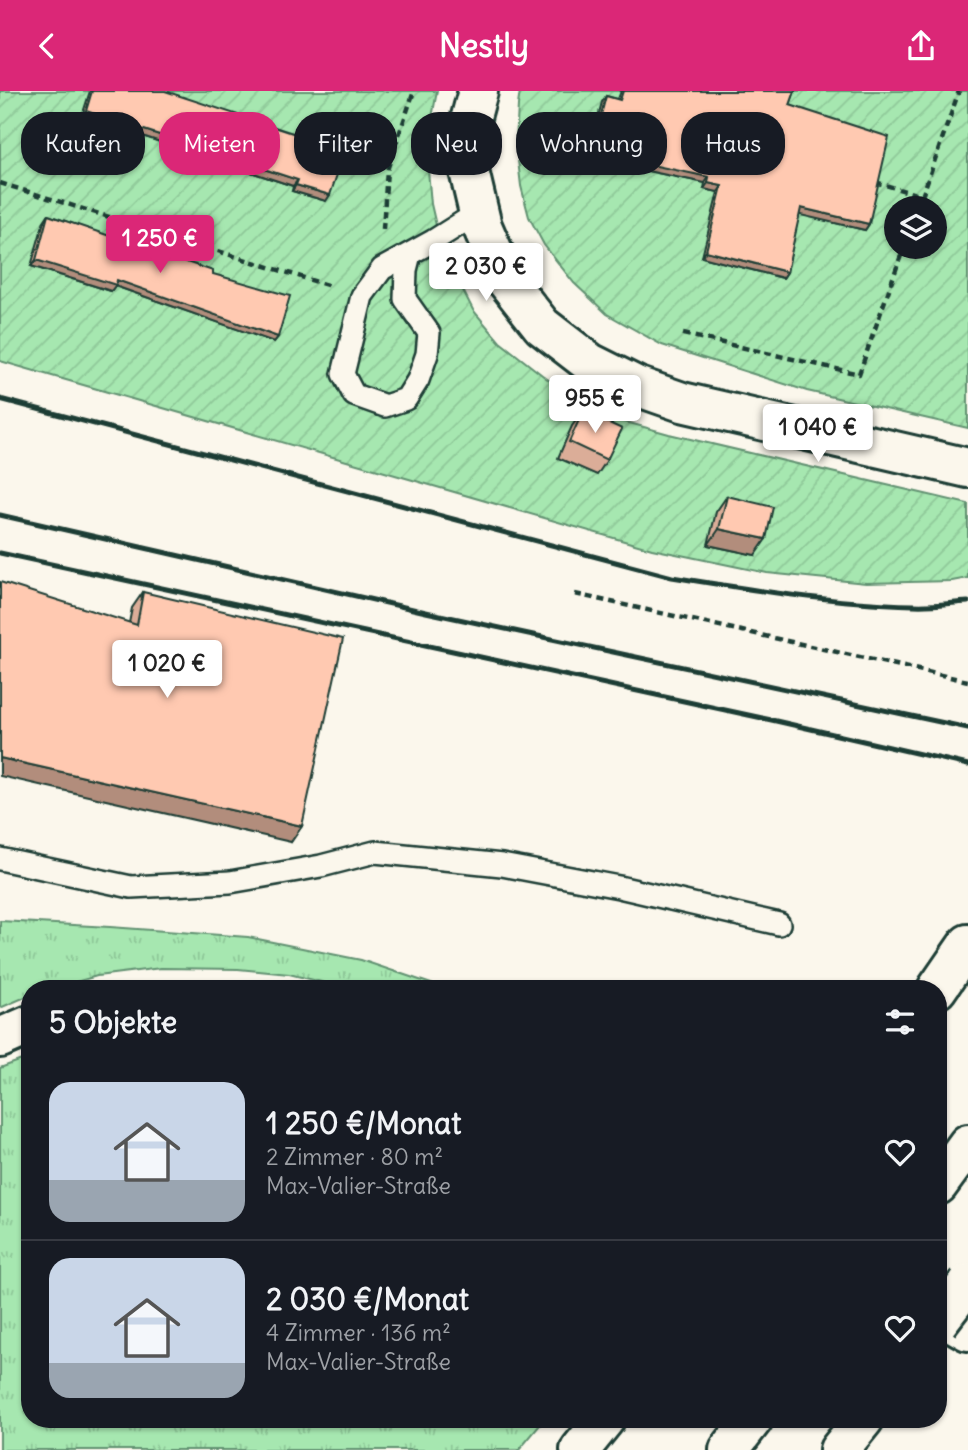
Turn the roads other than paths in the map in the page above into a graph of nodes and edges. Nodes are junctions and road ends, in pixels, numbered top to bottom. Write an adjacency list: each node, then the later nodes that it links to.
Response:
1 (478, 91): 2 (main road)
2 (479, 212): 3 (lane); 4 (main road)
3 (410, 254): 3 (lane)
4 (968, 468)
5 (0, 859): 6 (lane)
6 (779, 924)
7 (968, 944): 8 (main road)
8 (943, 980)
9 (21, 1029): 10 (main road)
10 (0, 1038)
11 (968, 1144): 12 (main road)
12 (947, 1173)
13 (968, 1283): 14 (main road, bridge)
14 (947, 1310)
15 (947, 1319): 16 (main road)
16 (968, 1331)
17 (598, 1428): 20 (main road)
18 (746, 1428): 21 (main road)
19 (856, 1428): 22 (main road)
20 (580, 1450)
21 (729, 1450)
22 (839, 1450)

